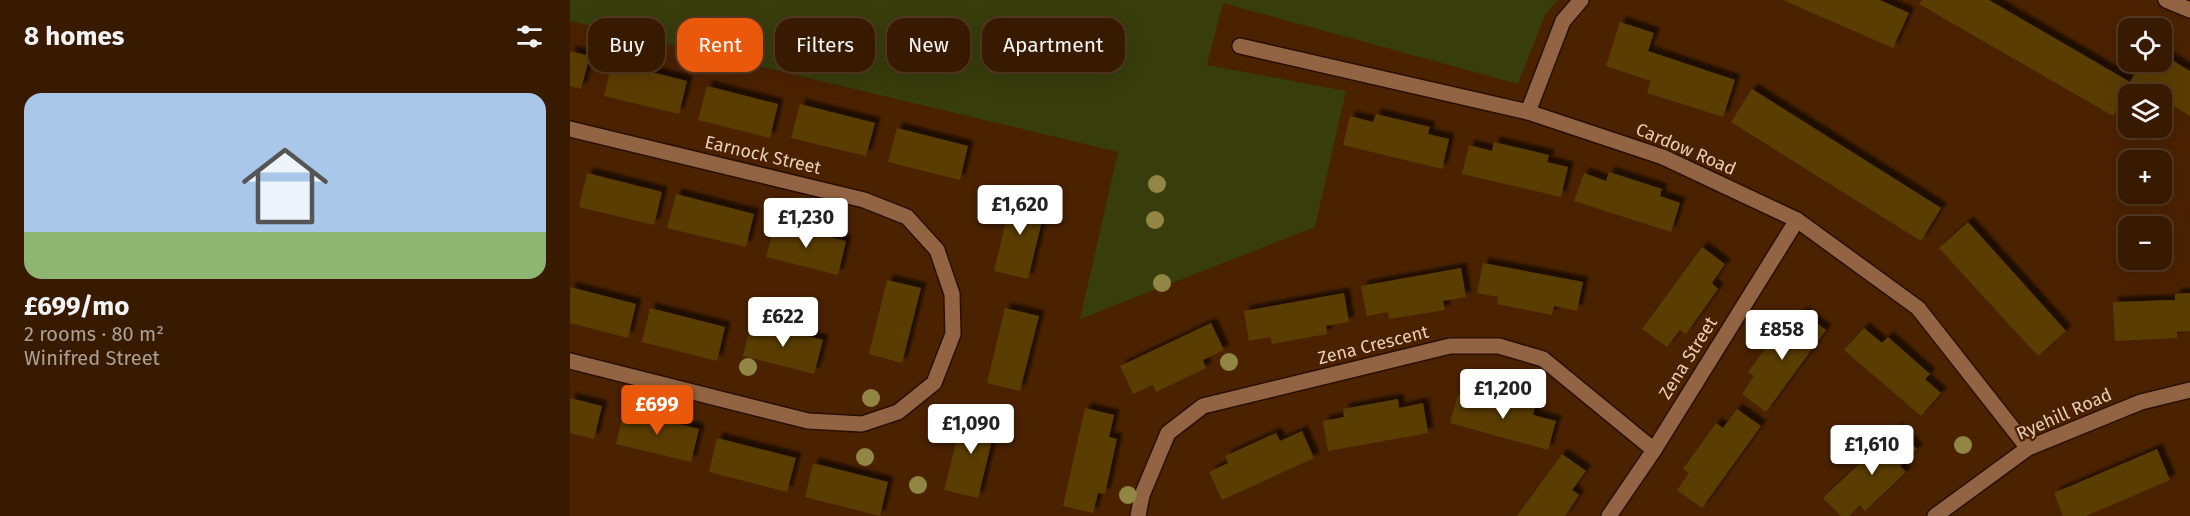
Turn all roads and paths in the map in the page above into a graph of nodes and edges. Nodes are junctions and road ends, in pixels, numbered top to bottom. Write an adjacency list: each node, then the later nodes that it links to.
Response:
1 (1581, 0): 5 (street)
2 (2166, 0): 3 (street)
3 (2190, 10)
4 (1240, 46): 5 (street, Cardow Road)
5 (1528, 112): 7 (street, Cardow Road)
6 (570, 129): 8 (street, Earnock Street)
7 (1797, 220): 10 (street, Cardow Road); 11 (street, Zena Street)
8 (570, 361)
9 (2190, 390): 10 (street, Ryehill Road)
10 (2028, 448): 14 (street, Ryehill Road)
11 (1653, 450): 12 (street, Zena Crescent); 13 (street, Zena Street)
12 (1138, 516)
13 (1609, 516)
14 (1935, 516)

